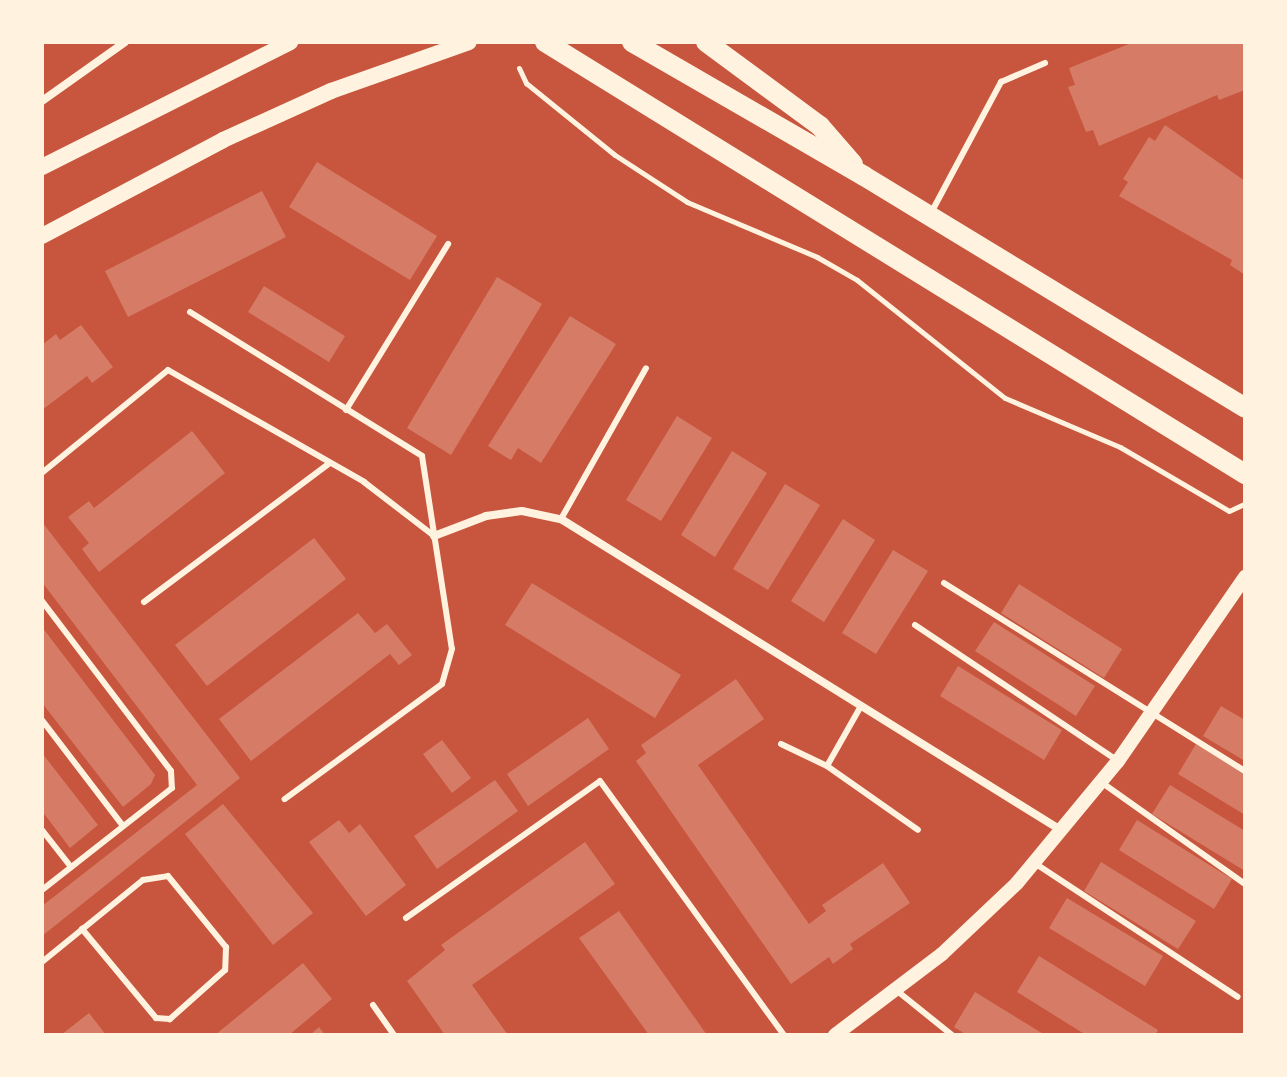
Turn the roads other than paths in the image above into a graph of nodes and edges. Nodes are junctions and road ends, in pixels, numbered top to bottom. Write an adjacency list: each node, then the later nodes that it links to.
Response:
1 (125, 42): 8 (street)
2 (290, 42): 9 (main road)
3 (469, 42): 12 (main road)
4 (545, 42): 20 (main road)
5 (632, 42): 10 (main road)
6 (706, 42): 10 (main road)
7 (1045, 63): 11 (lane)
8 (42, 101)
9 (42, 167)
10 (864, 176): 11 (main road)
11 (929, 216): 16 (main road)
12 (42, 236)
13 (448, 244): 17 (lane)
14 (190, 312): 17 (lane)
15 (646, 368): 21 (lane)
16 (1245, 408)
17 (346, 410): 22 (lane)
18 (330, 463): 19 (lane); 22 (lane); 26 (lane)
19 (43, 472)
20 (1245, 474)
21 (561, 519): 22 (street); 28 (street)
22 (434, 536): 36 (lane)
23 (1245, 577): 29 (street)
24 (944, 583): 29 (lane)
25 (42, 601): 37 (lane)
26 (144, 602)
27 (915, 625): 32 (lane)
28 (861, 706): 33 (lane); 38 (street)
29 (1152, 713): 32 (street); 34 (lane)
30 (42, 720): 37 (lane)
31 (781, 744): 33 (lane)
32 (1118, 761): 35 (street)
33 (827, 766): 40 (lane)
34 (1245, 771)
35 (1099, 780): 38 (street); 43 (lane)
36 (285, 799)
37 (123, 826): 42 (lane)
38 (1059, 829): 41 (street)
39 (42, 830): 42 (lane)
40 (918, 830)
41 (1033, 862): 48 (street); 49 (lane)
42 (71, 867): 44 (lane)
43 (1245, 884)
44 (42, 890)
45 (406, 918): 52 (lane)
46 (82, 929): 46 (lane); 47 (lane)
47 (42, 962)
48 (896, 990): 53 (street); 54 (lane)
49 (1238, 997)
50 (373, 1005): 51 (lane)
51 (394, 1035)
52 (784, 1035)
53 (835, 1035)
54 (952, 1035)

